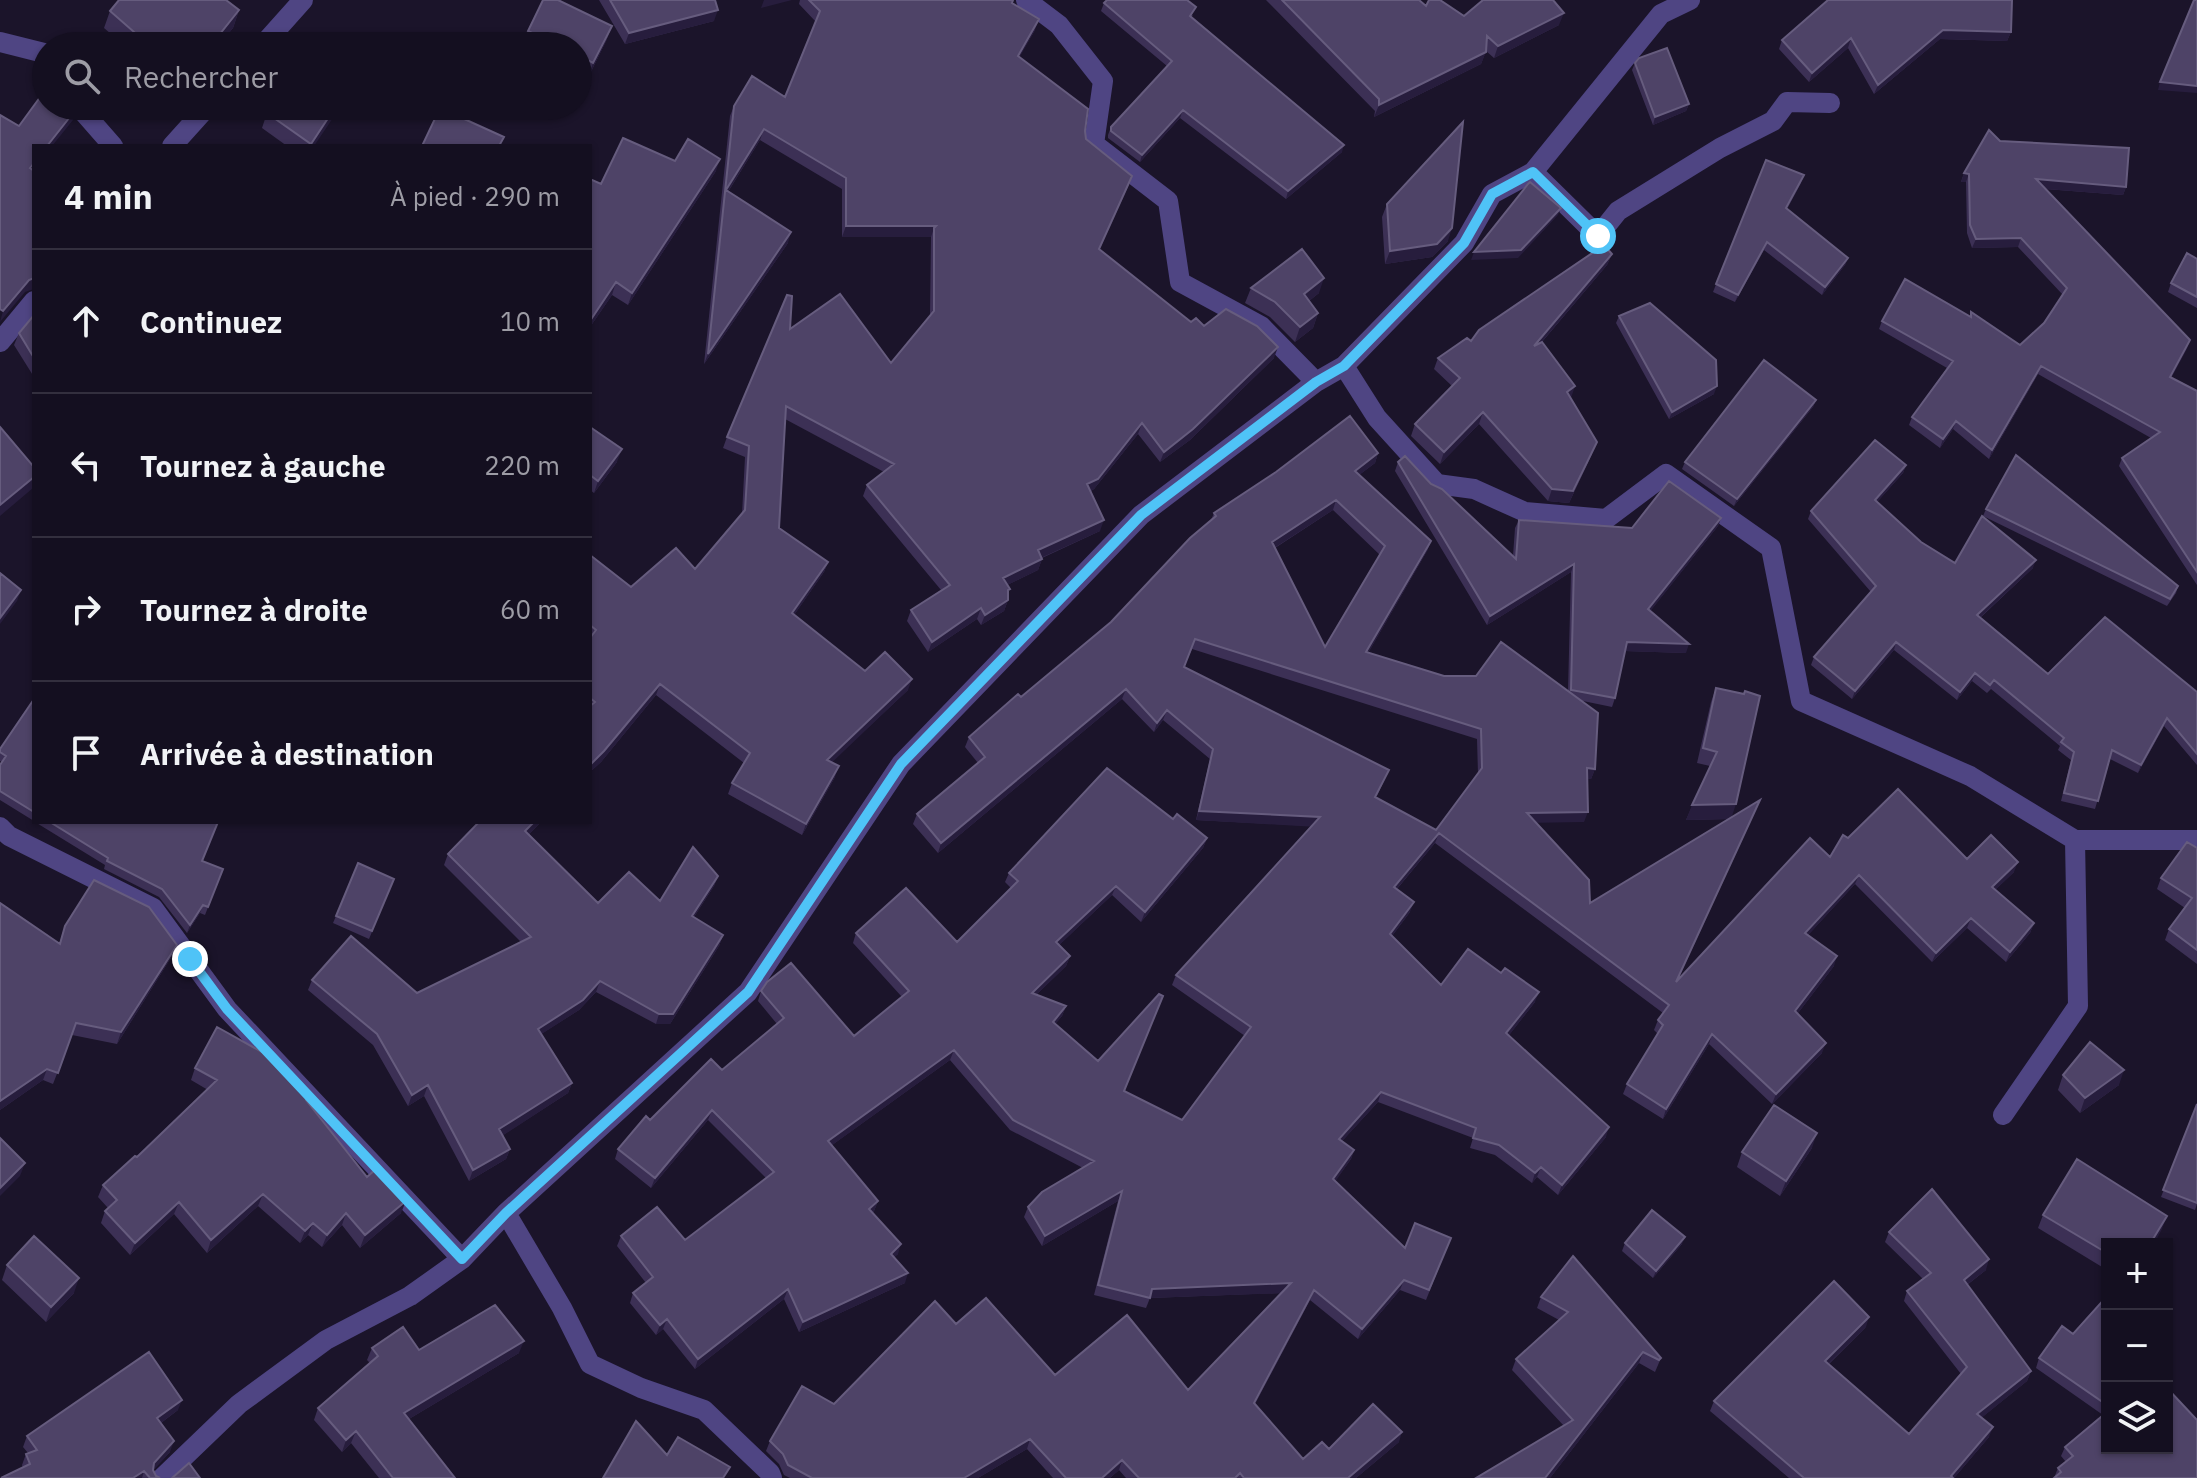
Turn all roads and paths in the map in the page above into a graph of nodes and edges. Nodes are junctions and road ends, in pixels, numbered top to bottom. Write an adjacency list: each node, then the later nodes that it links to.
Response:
1 (303, 0): 4 (street)
2 (1026, 0): 16 (street)
3 (1690, 0): 12 (street)
4 (274, 32)
5 (0, 42): 6 (street)
6 (32, 50)
7 (1830, 103): 12 (street)
8 (90, 120): 10 (street)
9 (195, 120): 11 (street)
10 (111, 144)
11 (174, 144)
12 (1533, 172): 15 (street)
13 (32, 303): 14 (street)
14 (0, 342)
15 (1344, 366): 16 (street); 18 (street)
16 (1316, 382): 21 (street)
17 (0, 827): 22 (street)
18 (2075, 840): 19 (street); 20 (street)
19 (2197, 840)
20 (2003, 1115)
21 (506, 1213): 22 (street); 24 (street)
22 (462, 1259): 23 (street)
23 (162, 1478)
24 (772, 1478)

